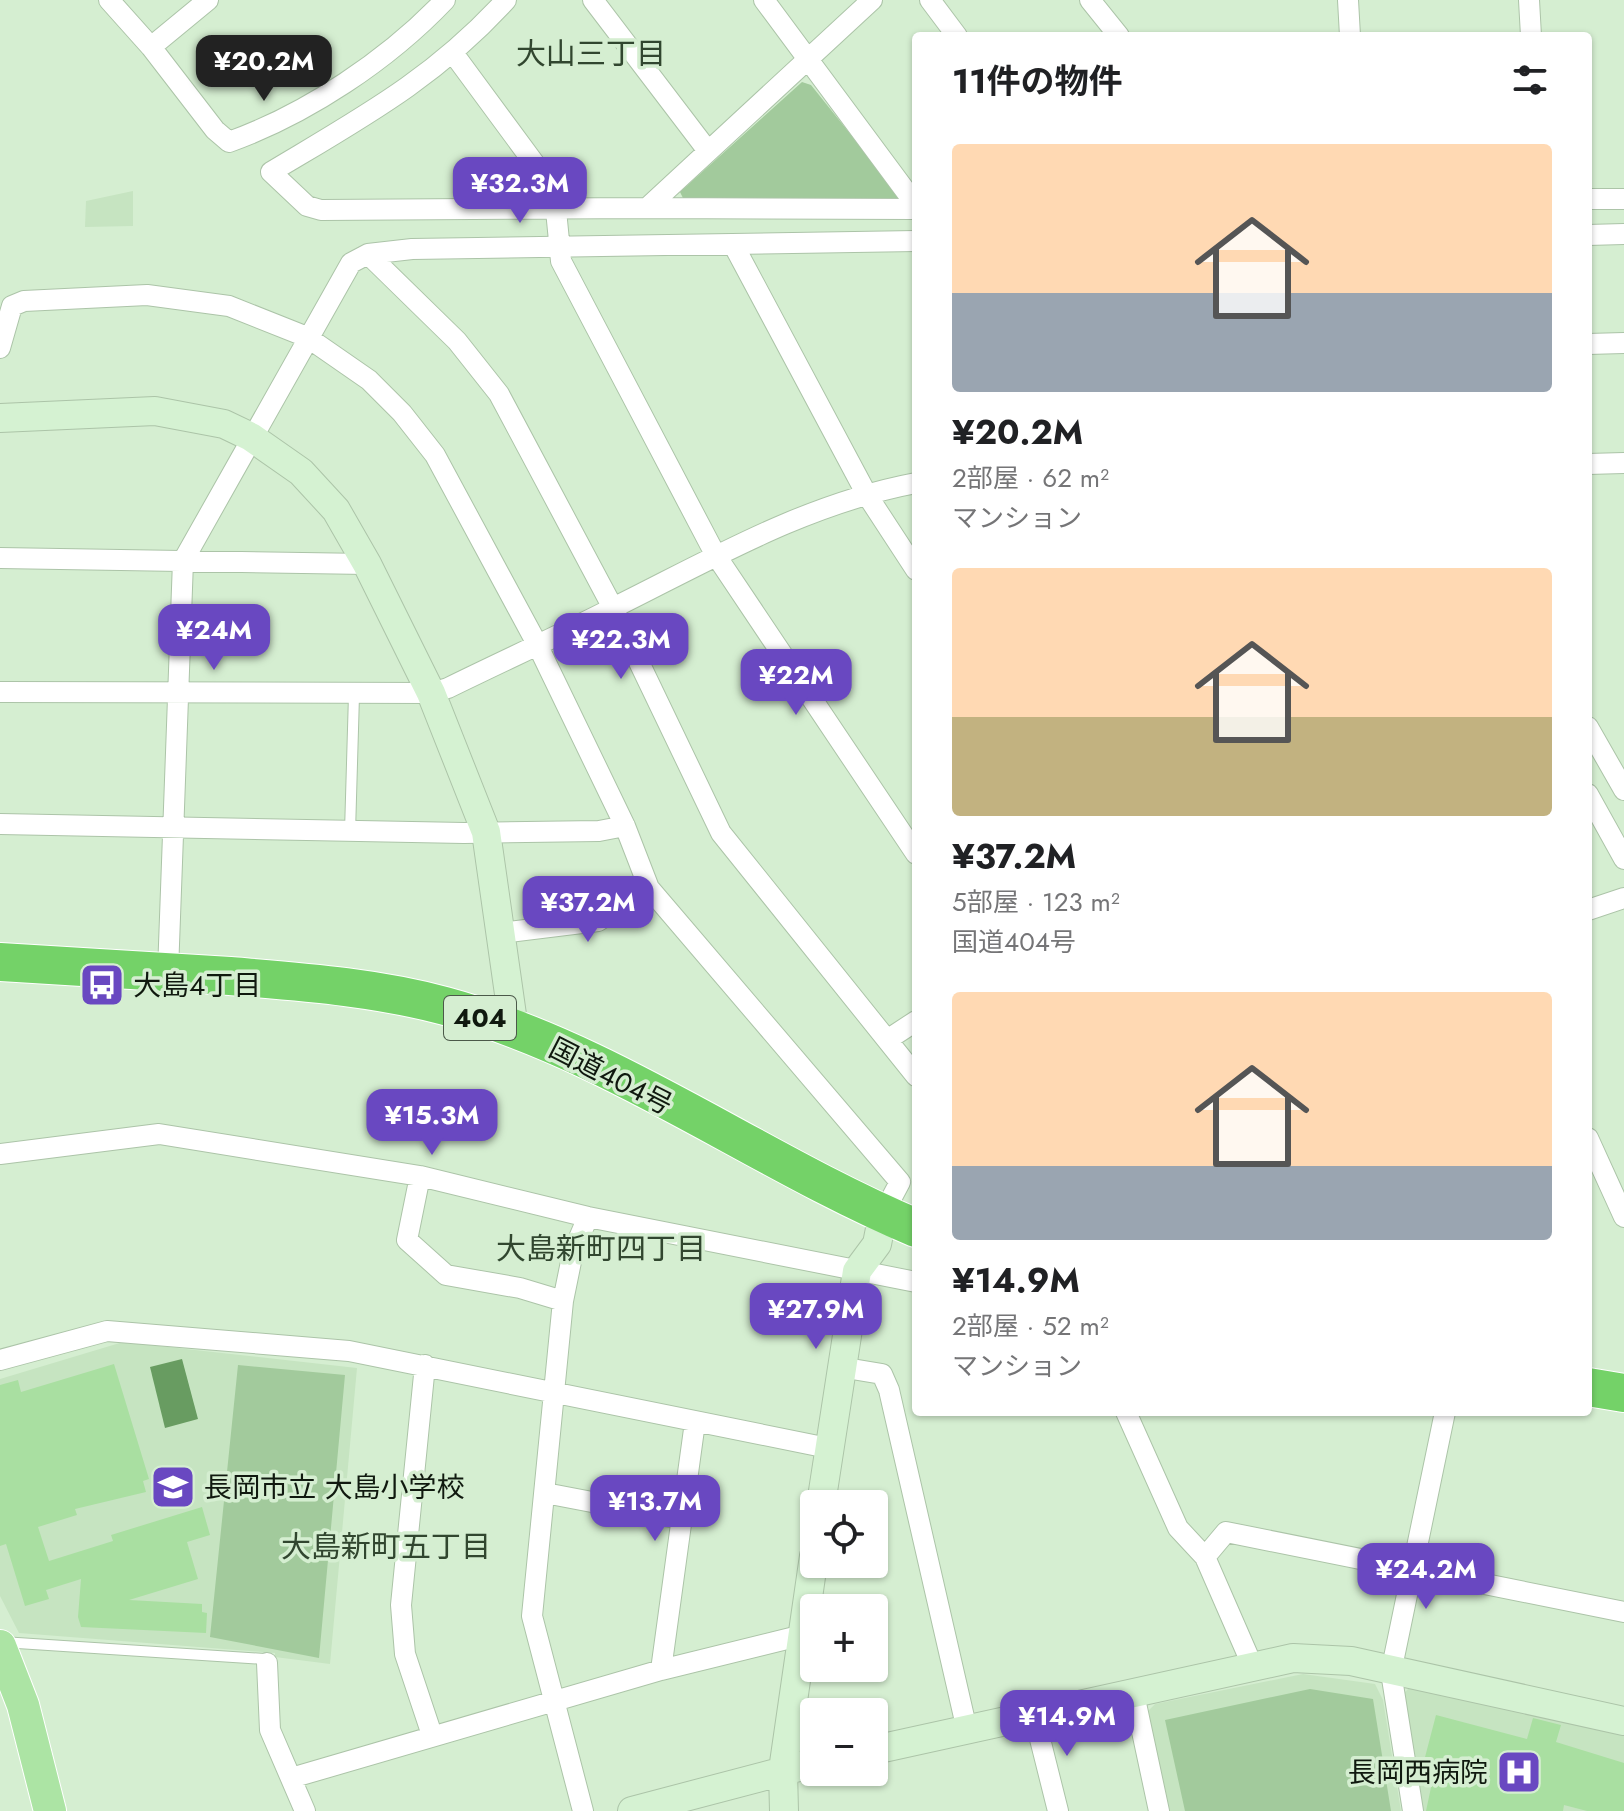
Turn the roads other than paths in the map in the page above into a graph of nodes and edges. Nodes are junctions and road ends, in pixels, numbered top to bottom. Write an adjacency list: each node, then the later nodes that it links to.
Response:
1 (109, 0): 16 (street)
2 (208, 0): 16 (street)
3 (445, 0): 16 (street)
4 (593, 0): 19 (street)
5 (764, 0): 18 (street)
6 (872, 0): 18 (street)
7 (930, 0): 12 (street)
8 (1090, 0): 13 (street)
9 (1348, 0): 14 (street)
10 (1529, 0): 15 (street)
11 (495, 4): 17 (street)
12 (954, 32)
13 (1116, 32)
14 (1350, 32)
15 (1531, 32)
16 (151, 47)
17 (453, 53): 24 (street); 24 (street)
18 (807, 58): 19 (street); 22 (street)
19 (708, 151): 25 (street)
20 (1592, 199): 21 (street)
21 (1624, 199)
22 (912, 202)
23 (912, 207): 25 (street)
24 (558, 208): 25 (street); 30 (street)
25 (647, 208)
26 (1624, 234): 27 (street)
27 (1592, 235)
28 (733, 244): 29 (street); 30 (street); 41 (street)
29 (912, 244)
30 (558, 246): 31 (street); 42 (street)
31 (368, 254): 32 (street); 47 (street)
32 (307, 337): 35 (street); 37 (street); 48 (street)
33 (1624, 343): 34 (street)
34 (1592, 344)
35 (0, 348)
36 (0, 418): 37 (street)
37 (251, 437): 44 (street); 45 (street)
38 (1624, 463): 39 (street)
39 (1592, 464)
40 (912, 484): 41 (street)
41 (867, 495): 42 (street); 46 (street)
42 (715, 554): 47 (street); 61 (street)
43 (0, 558): 44 (street)
44 (183, 561): 45 (street); 51 (street)
45 (367, 564): 50 (street)
46 (912, 564)
47 (613, 608): 48 (street); 71 (street)
48 (537, 644): 50 (street); 57 (street)
49 (0, 692): 51 (street)
50 (431, 693): 52 (street); 60 (street)
51 (177, 694): 52 (street); 58 (street)
52 (354, 695): 59 (lane)
53 (1592, 734): 54 (street)
54 (1624, 790)
55 (1592, 801): 62 (street)
56 (0, 824): 58 (street)
57 (625, 826): 60 (street); 63 (street)
58 (171, 830): 59 (street); 68 (street)
59 (350, 832): 60 (street)
60 (486, 832): 66 (street)
61 (912, 848)
62 (1624, 859)
63 (649, 888): 66 (street); 78 (street)
64 (1624, 898): 65 (street)
65 (1592, 909)
66 (501, 933): 70 (street)
67 (0, 962): 68 (highway, 国道404号 / 404)
68 (168, 972): 70 (highway, 国道404号 / 404)
69 (912, 1024): 71 (street)
70 (514, 1029): 78 (highway, 国道404号 / 404)
71 (887, 1040): 72 (street)
72 (912, 1071)
73 (1592, 1147): 77 (street)
74 (0, 1154): 75 (street)
75 (420, 1176): 76 (street); 81 (street)
76 (588, 1217): 79 (street); 81 (street)
77 (1624, 1217)
78 (900, 1221): 79 (street)
79 (857, 1271): 80 (street); 84 (street)
80 (912, 1281)
81 (563, 1301): 86 (street)
82 (0, 1360): 83 (street)
83 (425, 1365): 86 (street); 110 (street)
84 (840, 1367): 91 (street); 109 (street)
85 (1592, 1388): 87 (highway)
86 (554, 1393): 90 (street); 93 (street)
87 (1624, 1393)
88 (1128, 1416): 95 (street)
89 (1444, 1416): 96 (street)
90 (695, 1422): 91 (street); 94 (street)
91 (828, 1448): 92 (street)
92 (823, 1490)
93 (545, 1493): 94 (street); 106 (street)
94 (681, 1519): 103 (street)
95 (1205, 1557): 96 (street); 102 (street)
96 (1413, 1568): 97 (street); 104 (street)
97 (1624, 1612)
98 (800, 1636): 103 (street)
99 (0, 1644): 101 (lane); 115 (main road)
100 (800, 1655): 113 (street)
101 (267, 1663): 114 (street)
102 (1253, 1667): 104 (street); 105 (street)
103 (661, 1670): 106 (street)
104 (1391, 1672): 108 (street); 122 (street)
105 (1134, 1694): 107 (street); 121 (street)
106 (556, 1701): 110 (street); 117 (street)
107 (1034, 1715): 109 (street); 120 (street)
108 (1624, 1721)
109 (967, 1730): 111 (street)
110 (432, 1735): 114 (street)
111 (888, 1747)
112 (800, 1766): 113 (street)
113 (783, 1770): 118 (street); 119 (street)
114 (291, 1778): 116 (street)
115 (50, 1811)
116 (305, 1811)
117 (583, 1811)
118 (632, 1811)
119 (784, 1811)
120 (1058, 1811)
121 (1159, 1811)
122 (1413, 1811)

